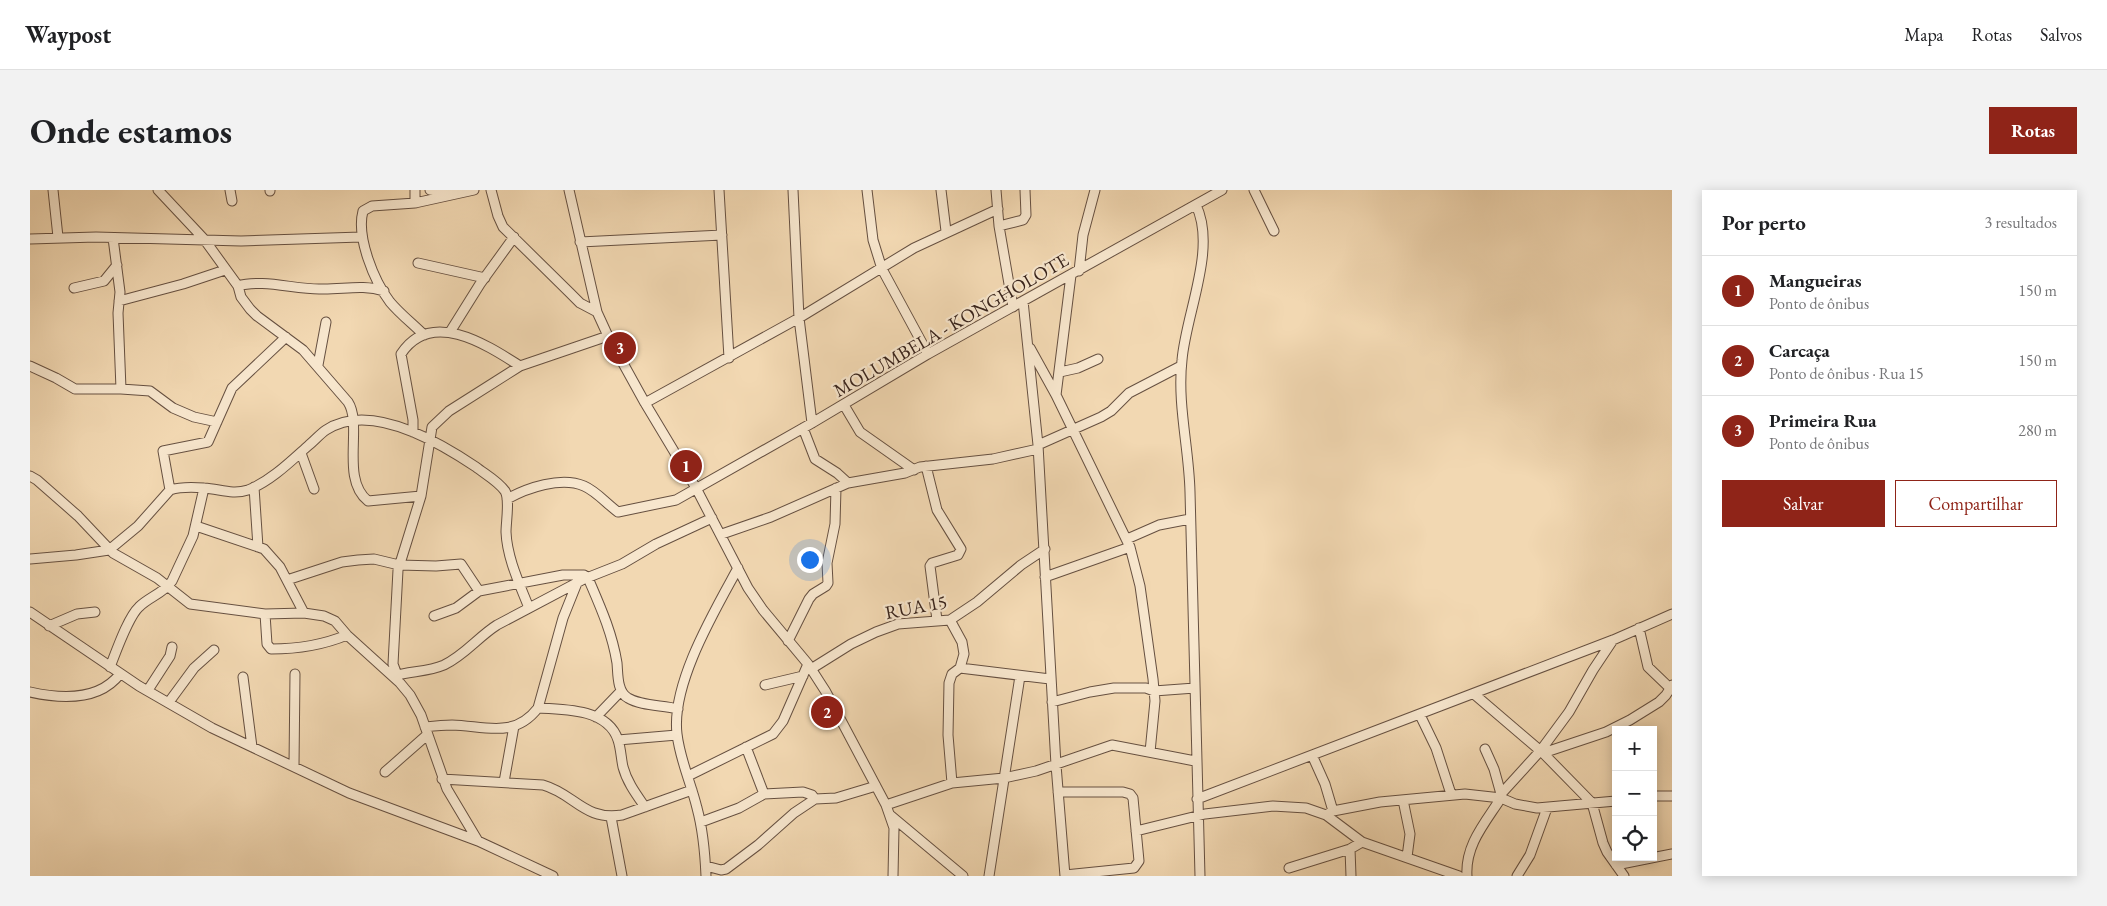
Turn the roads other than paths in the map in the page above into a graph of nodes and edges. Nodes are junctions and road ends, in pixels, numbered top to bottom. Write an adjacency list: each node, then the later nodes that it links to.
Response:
1 (53, 190): 27 (street)
2 (158, 190): 32 (street)
3 (230, 190): 19 (street)
4 (415, 190): 20 (street)
5 (430, 190): 18 (street)
6 (474, 190): 18 (street)
7 (491, 190): 29 (street)
8 (569, 190): 33 (street)
9 (718, 190): 26 (street)
10 (793, 190): 47 (street)
11 (867, 190): 36 (street)
12 (941, 190): 24 (street)
13 (996, 190): 22 (street)
14 (1025, 190): 23 (street)
15 (1095, 190): 38 (street)
16 (1254, 190): 25 (street)
17 (1220, 191): 21 (street, MOLUMBELA - KONGHOLOTE)
18 (457, 194): 20 (street)
19 (232, 201)
20 (415, 203): 28 (street)
21 (1196, 205): 38 (street, MOLUMBELA - KONGHOLOTE); 60 (street)
22 (998, 209): 23 (street); 24 (street)
23 (999, 226): 45 (street)
24 (946, 231): 36 (street)
25 (1274, 231)
26 (722, 235): 33 (street); 55 (street)
27 (58, 237): 30 (street); 31 (street)
28 (361, 237): 32 (street); 42 (street)
29 (514, 237): 39 (street); 46 (street)
30 (30, 238)
31 (113, 238): 32 (street); 35 (street)
32 (204, 238): 37 (street)
33 (580, 242): 46 (street)
34 (418, 263): 39 (street)
35 (117, 265): 41 (street); 43 (street)
36 (882, 269): 47 (street); 54 (street)
37 (225, 270): 40 (street); 43 (street)
38 (1075, 273): 44 (street, MOLUMBELA - KONGHOLOTE); 61 (street)
39 (484, 278): 49 (street)
40 (238, 286): 42 (street); 51 (street)
41 (74, 288)
42 (384, 291): 50 (street)
43 (120, 301): 62 (street)
44 (1022, 301): 45 (street, MOLUMBELA - KONGHOLOTE); 53 (street)
45 (1013, 307): 54 (street, MOLUMBELA - KONGHOLOTE)
46 (597, 312): 52 (street)
47 (799, 318): 55 (street); 68 (street)
48 (326, 322): 57 (street)
49 (450, 332): 50 (street); 59 (street)
50 (424, 335): 71 (street)
51 (286, 336): 57 (street); 67 (street)
52 (608, 336): 59 (street); 64 (street)
53 (1028, 344): 63 (street); 73 (street)
54 (928, 354): 65 (street, MOLUMBELA - KONGHOLOTE)
55 (729, 358): 64 (street)
56 (1098, 359): 61 (street)
57 (318, 365): 66 (street)
58 (30, 366): 62 (street)
59 (520, 366): 72 (street)
60 (1182, 366): 70 (street); 88 (street)
61 (1060, 372): 63 (street)
62 (121, 389): 67 (street)
63 (1056, 395): 70 (street)
64 (644, 403): 81 (street)
65 (844, 405): 68 (street, MOLUMBELA - KONGHOLOTE); 76 (street)
66 (354, 419): 71 (street); 74 (street); 85 (street)
67 (217, 422): 84 (street)
68 (812, 423): 69 (street, MOLUMBELA - KONGHOLOTE)
69 (803, 428): 78 (street); 81 (street, MOLUMBELA - KONGHOLOTE)
70 (1072, 429): 73 (street); 91 (street)
71 (413, 432): 72 (street)
72 (429, 441): 85 (street); 86 (street)
73 (1038, 447): 75 (street); 93 (street)
74 (301, 452): 80 (street); 83 (street)
75 (926, 466): 76 (street); 112 (street)
76 (914, 470): 78 (street)
77 (30, 476): 94 (street)
78 (848, 483): 82 (street)
79 (204, 488): 80 (street); 84 (street); 89 (street)
80 (254, 488): 92 (street)
81 (696, 488): 86 (street, MOLUMBELA - KONGHOLOTE); 87 (street)
82 (836, 488): 90 (street); 118 (street)
83 (314, 489)
84 (170, 490): 94 (street)
85 (421, 496): 96 (street)
86 (507, 499): 101 (street)
87 (712, 518): 90 (street); 99 (street)
88 (1190, 519): 91 (street); 132 (street)
89 (196, 526): 92 (street); 103 (street)
90 (722, 534): 97 (street)
91 (1129, 543): 98 (street); 136 (street)
92 (258, 547): 100 (street)
93 (1045, 549): 98 (street); 113 (street, RUA 15)
94 (109, 550): 95 (street); 103 (street)
95 (30, 559)
96 (399, 565): 100 (street); 104 (street); 126 (street)
97 (738, 568): 118 (street); 142 (street)
98 (1046, 576): 130 (street)
99 (588, 578): 101 (street); 102 (street); 135 (street)
100 (287, 580): 108 (street)
101 (520, 582): 104 (street); 105 (street)
102 (576, 583): 105 (street); 141 (street)
103 (168, 587): 109 (street); 121 (street)
104 (479, 590): 111 (street)
105 (529, 608): 126 (street)
106 (30, 612): 114 (street)
107 (95, 612): 114 (street)
108 (304, 613): 109 (street); 116 (street)
109 (265, 614): 116 (street)
110 (1672, 614): 115 (street)
111 (434, 616)
112 (937, 620): 113 (street, RUA 15); 122 (street, RUA 15)
113 (950, 620): 123 (street)
114 (49, 626): 121 (street)
115 (1639, 628): 117 (street); 133 (street)
116 (347, 635): 126 (street)
117 (1614, 640): 138 (street); 153 (street)
118 (788, 641): 122 (street)
119 (172, 647): 134 (street)
120 (214, 650): 139 (street)
121 (110, 667): 124 (street)
122 (810, 667): 127 (street); 164 (street)
123 (960, 668): 128 (street); 163 (street)
124 (120, 674): 134 (street); 137 (street)
125 (295, 674): 157 (street)
126 (395, 676): 146 (street)
127 (803, 676): 131 (street); 150 (street)
128 (1020, 676): 130 (street); 160 (street)
129 (243, 677): 149 (street)
130 (1050, 679): 140 (street)
131 (765, 685)
132 (1195, 688): 136 (street); 155 (street)
133 (1671, 688): 153 (street)
134 (148, 690): 139 (street)
135 (621, 691): 142 (street); 144 (street)
136 (1154, 691): 140 (street); 152 (street)
137 (30, 692)
138 (1474, 694): 143 (street); 153 (street)
139 (169, 702): 149 (street)
140 (1052, 702): 156 (street)
141 (538, 708): 144 (street); 145 (street)
142 (678, 708): 147 (street)
143 (1420, 715): 154 (street); 168 (street)
144 (596, 717): 148 (street)
145 (514, 726): 146 (street); 162 (street)
146 (426, 731): 158 (street); 161 (street)
147 (677, 735): 148 (street); 159 (street)
148 (618, 740): 178 (street)
149 (252, 747): 157 (street)
150 (746, 747): 159 (street); 167 (street)
151 (1485, 749): 169 (street)
152 (1150, 752): 155 (street); 156 (street)
153 (1542, 752): 169 (street); 176 (street)
154 (1312, 756): 173 (street); 180 (street)
155 (1196, 761): 173 (street)
156 (1056, 765): 160 (street); 166 (street)
157 (294, 766): 186 (street)
158 (385, 772)
159 (688, 776): 165 (street)
160 (1004, 778): 163 (street); 199 (street)
161 (442, 779): 162 (street); 186 (street)
162 (504, 782): 183 (street)
163 (952, 783): 177 (street)
164 (876, 786): 172 (street); 177 (street)
165 (692, 790): 178 (street); 184 (street)
166 (1058, 792): 185 (street); 200 (street)
167 (764, 794): 172 (street); 184 (street)
168 (1451, 794): 169 (street); 174 (street)
169 (1501, 796): 179 (street); 204 (street)
170 (1657, 796): 171 (street)
171 (1672, 796)
172 (815, 799): 192 (street)
173 (1197, 799): 182 (street)
174 (1403, 800): 180 (street); 190 (street)
175 (1612, 801): 176 (street)
176 (1592, 803): 179 (street); 191 (street)
177 (886, 805): 181 (street)
178 (645, 807): 183 (street)
179 (1547, 808): 205 (street)
180 (1329, 813): 182 (street); 187 (street)
181 (890, 815): 197 (street); 198 (street)
182 (1198, 816): 185 (street); 201 (street)
183 (611, 817): 195 (street)
184 (701, 822): 192 (street)
185 (1136, 831): 200 (street)
186 (478, 841): 194 (street)
187 (1362, 842): 188 (street); 190 (street)
188 (1350, 849): 193 (street); 202 (street)
189 (1672, 854): 191 (street)
190 (1407, 857): 203 (street)
191 (1616, 865): 206 (street)
192 (706, 866): 196 (street)
193 (1289, 868)
194 (553, 876)
195 (622, 876)
196 (706, 876)
197 (894, 876)
198 (963, 876)
199 (989, 876)
200 (1065, 876)
201 (1200, 876)
202 (1351, 876)
203 (1459, 876)
204 (1467, 876)
205 (1516, 876)
206 (1624, 876)

